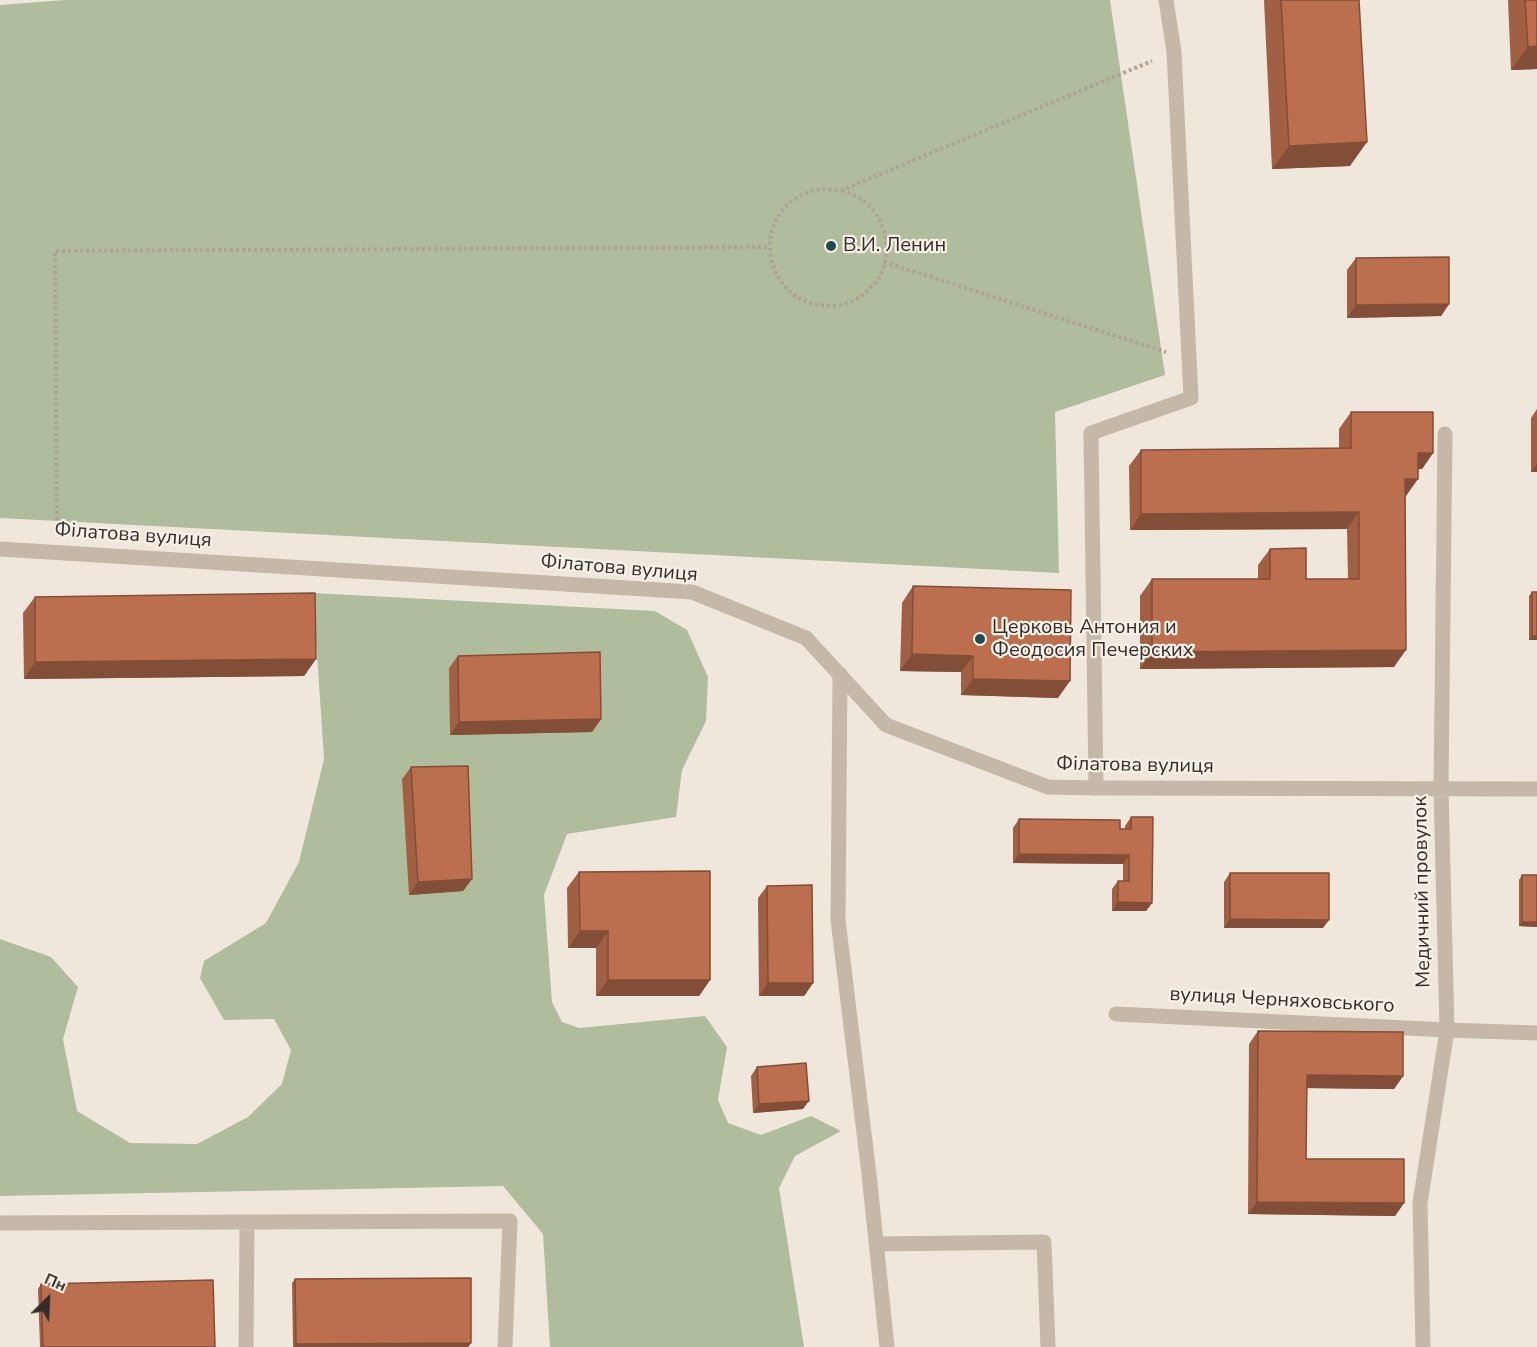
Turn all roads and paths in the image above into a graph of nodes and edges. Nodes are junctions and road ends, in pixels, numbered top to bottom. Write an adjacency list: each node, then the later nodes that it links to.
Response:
1 (1166, 0): 2 (street)
2 (1174, 52): 3 (path); 6 (street)
3 (842, 190): 4 (path); 5 (path)
4 (768, 247): 5 (path); 9 (path)
5 (884, 262): 6 (path)
6 (1189, 360): 11 (street)
7 (1444, 434): 12 (street, Медичний провулок)
8 (0, 549): 9 (street, Філатова вулиця)
9 (58, 553): 10 (street, Філатова вулиця)
10 (840, 675): 11 (street, Філатова вулиця); 19 (street)
11 (1096, 788): 12 (street, Філатова вулиця)
12 (1441, 789): 13 (street, Філатова вулиця); 15 (street, Медичний провулок)
13 (1537, 789)
14 (1116, 1014): 15 (street, вулиця Черняховського)
15 (1447, 1030): 16 (street, вулиця Черняховського); 24 (street, Медичний провулок)
16 (1537, 1033)
17 (247, 1222): 18 (street); 20 (street); 21 (street)
18 (0, 1223)
19 (876, 1244): 22 (street); 23 (street)
20 (246, 1347)
21 (505, 1347)
22 (887, 1347)
23 (1048, 1347)
24 (1423, 1347)

